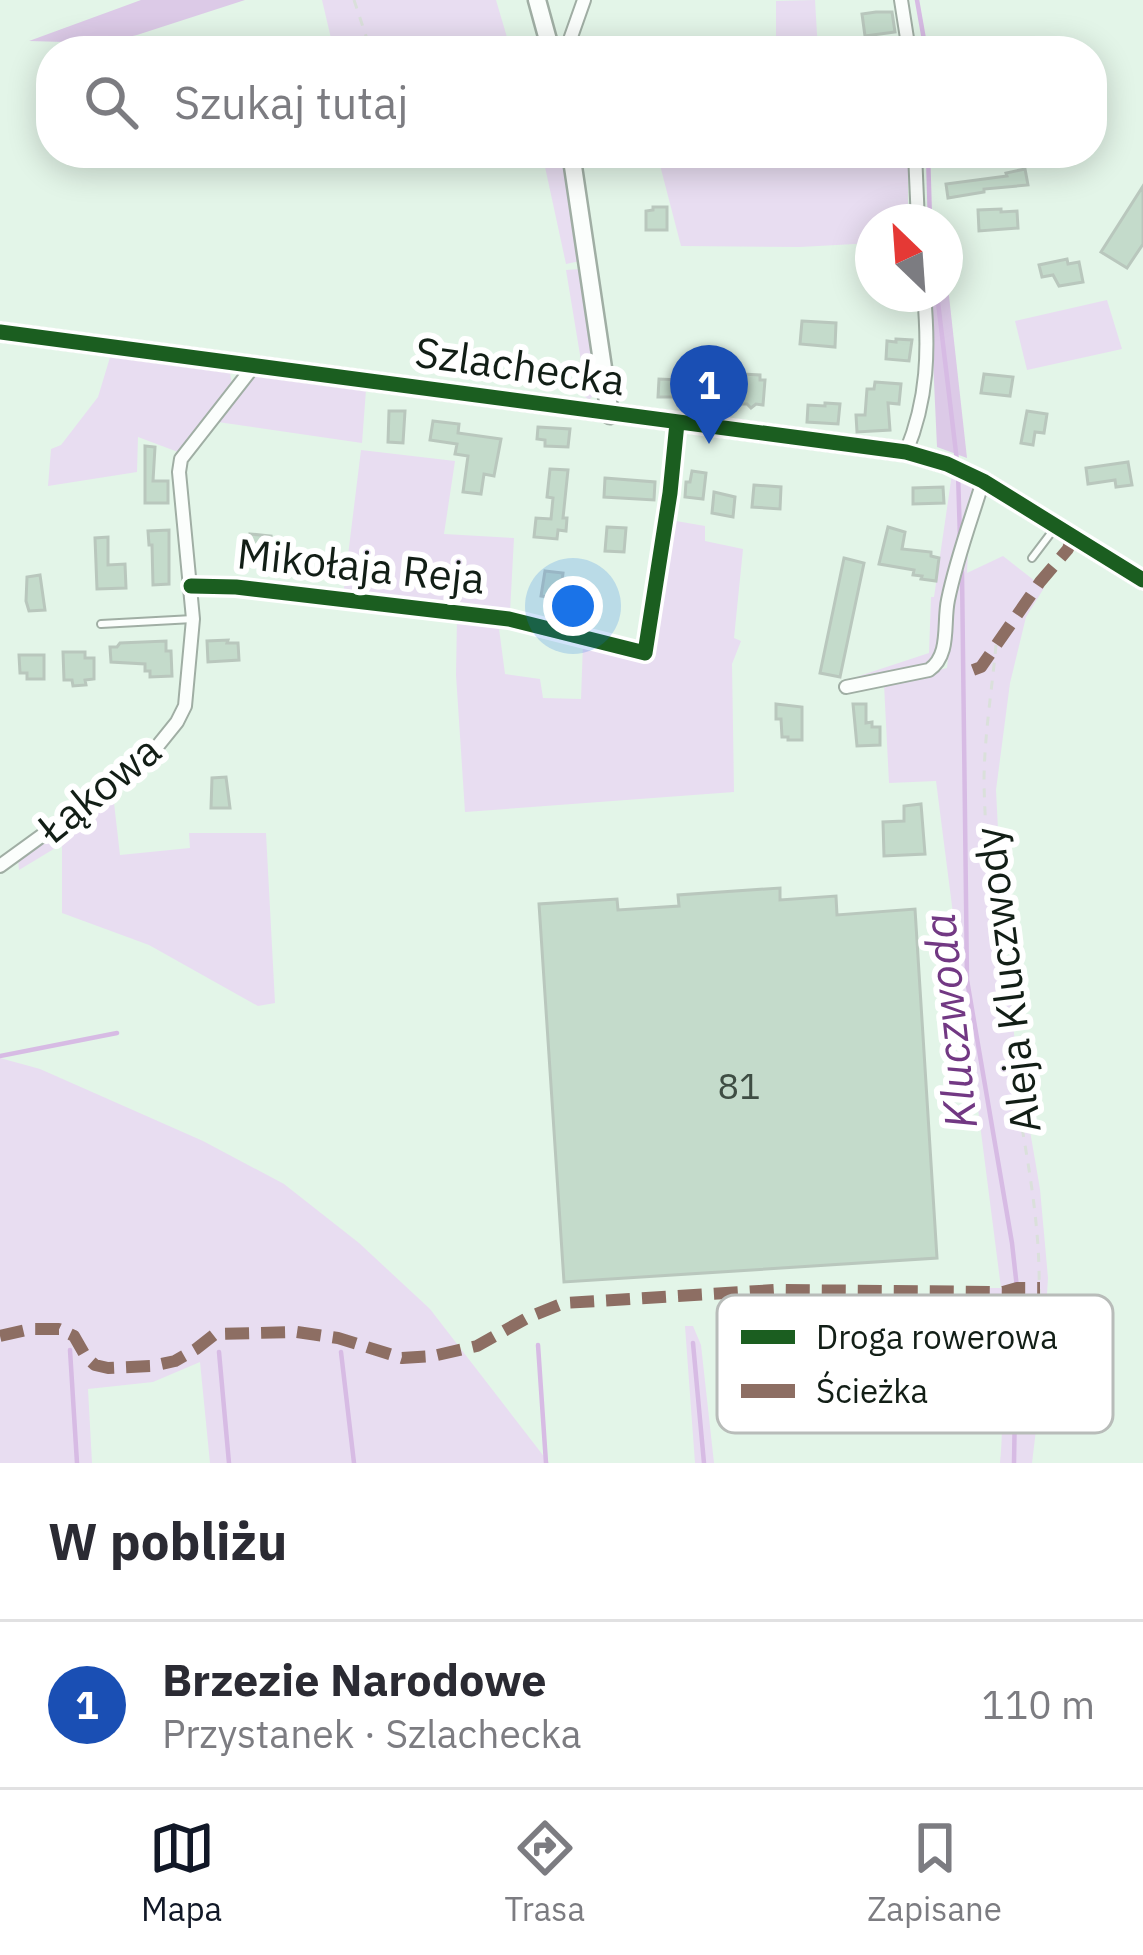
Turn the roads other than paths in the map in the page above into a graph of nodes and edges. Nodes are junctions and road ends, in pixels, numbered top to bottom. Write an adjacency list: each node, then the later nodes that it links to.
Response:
1 (537, 0): 4 (street)
2 (584, 0): 5 (street)
3 (901, 0): 6 (street)
4 (546, 36)
5 (571, 36)
6 (907, 36)
7 (573, 168): 13 (street)
8 (916, 168): 9 (street)
9 (917, 204)
10 (924, 312): 15 (street)
11 (0, 332): 12 (street, Szlachecka)
12 (253, 367): 13 (street, Szlachecka); 20 (street, Łąkowa)
13 (610, 415): 14 (street, Szlachecka)
14 (677, 423): 15 (street, Szlachecka); 20 (street, Mikołaja Reja)
15 (906, 452): 16 (street, Szlachecka)
16 (978, 479): 17 (street, Szlachecka); 23 (street)
17 (1056, 526): 18 (lane); 19 (street, Szlachecka)
18 (1032, 558)
19 (1143, 580)
20 (191, 586): 21 (street, Łąkowa)
21 (193, 619): 22 (lane); 24 (street, Łąkowa)
22 (101, 624)
23 (846, 687)
24 (0, 866)

